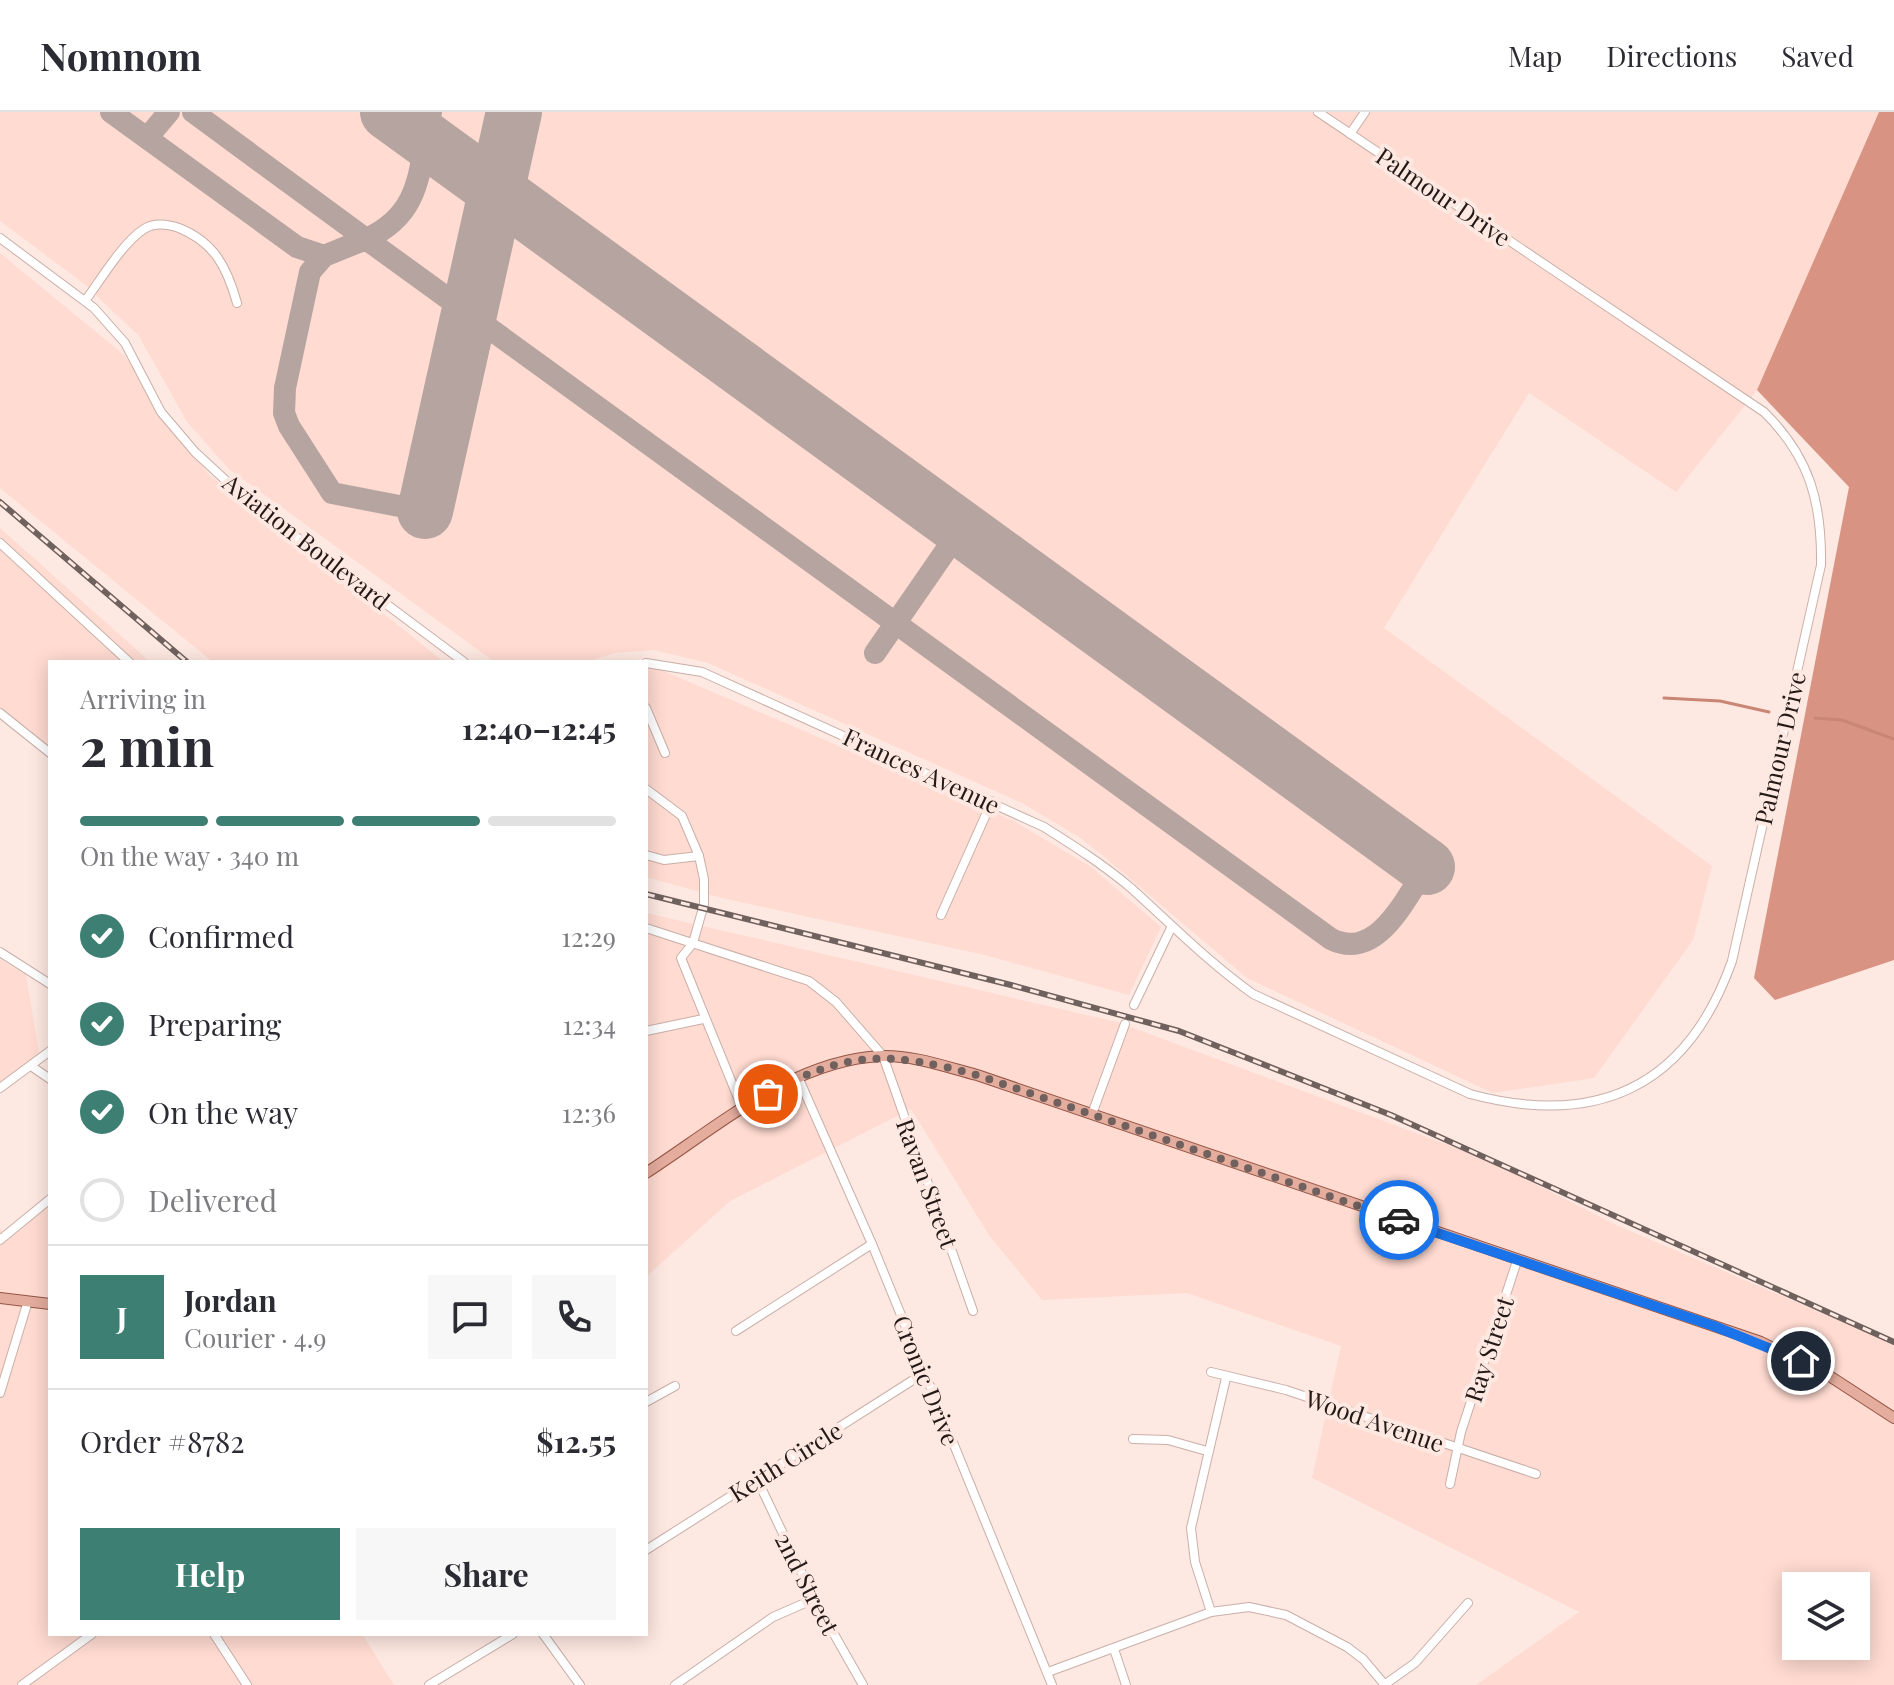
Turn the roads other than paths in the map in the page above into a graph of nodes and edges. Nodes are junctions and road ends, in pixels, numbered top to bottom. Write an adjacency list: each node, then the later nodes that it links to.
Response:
1 (1318, 112): 3 (street, Palmour Drive)
2 (1365, 112): 3 (street)
3 (1350, 134): 20 (street, Palmour Drive)
4 (0, 238): 5 (street, Aviation Boulevard)
5 (85, 301): 6 (street); 9 (street, Aviation Boulevard)
6 (237, 303)
7 (0, 543): 8 (street)
8 (127, 660)
9 (461, 660)
10 (648, 663): 16 (street, Frances Avenue)
11 (0, 713): 13 (street)
12 (648, 713): 14 (street)
13 (48, 751)
14 (665, 753)
15 (648, 790): 18 (street)
16 (992, 801): 19 (street); 20 (street, Frances Avenue)
17 (648, 856): 18 (street)
18 (699, 856): 22 (street)
19 (941, 915)
20 (1171, 928): 25 (street)
21 (648, 929): 22 (street)
22 (693, 943): 26 (street); 30 (street)
23 (0, 952): 24 (street)
24 (48, 983)
25 (1134, 1005)
26 (703, 1019): 28 (street); 35 (street)
27 (1125, 1024): 36 (street)
28 (648, 1031)
29 (48, 1053): 31 (street)
30 (883, 1056): 32 (main road); 36 (main road); 45 (street, Ravan Street)
31 (31, 1066): 33 (street); 34 (street)
32 (798, 1077): 35 (main road); 40 (street, Cronic Drive)
33 (48, 1078)
34 (0, 1088)
35 (743, 1110): 37 (main road)
36 (1092, 1114): 41 (main road)
37 (648, 1172)
38 (48, 1201): 39 (street)
39 (0, 1240)
40 (872, 1244): 46 (street); 48 (street, Cronic Drive)
41 (1517, 1261): 53 (main road); 55 (street, Ray Street)
42 (0, 1298): 43 (main road)
43 (28, 1301): 44 (main road); 51 (street)
44 (48, 1304)
45 (973, 1311)
46 (736, 1331)
47 (1211, 1372): 49 (street, Wood Avenue)
48 (924, 1373): 58 (street, Keith Circle); 69 (street, Cronic Drive)
49 (1226, 1378): 55 (street, Wood Avenue); 56 (street)
50 (675, 1386): 52 (street)
51 (0, 1393)
52 (648, 1401)
53 (1894, 1418)
54 (1133, 1439): 56 (street)
55 (1457, 1448): 57 (street, Wood Avenue); 59 (street, Ray Street)
56 (1207, 1451): 63 (street)
57 (1536, 1474)
58 (757, 1479): 60 (street, Keith Circle); 61 (street, 2nd Street)
59 (1450, 1484)
60 (648, 1549)
61 (814, 1599): 74 (street); 75 (street, 2nd Street)
62 (1468, 1603): 78 (street)
63 (1211, 1612): 68 (street); 78 (street)
64 (89, 1636): 70 (street)
65 (215, 1636): 71 (street)
66 (510, 1636): 72 (street)
67 (544, 1636): 73 (street)
68 (1114, 1649): 69 (street); 77 (street)
69 (1048, 1672): 76 (street, Cronic Drive)
70 (22, 1685)
71 (247, 1685)
72 (429, 1685)
73 (580, 1685)
74 (675, 1685)
75 (863, 1685)
76 (1052, 1685)
77 (1126, 1685)
78 (1384, 1685)

